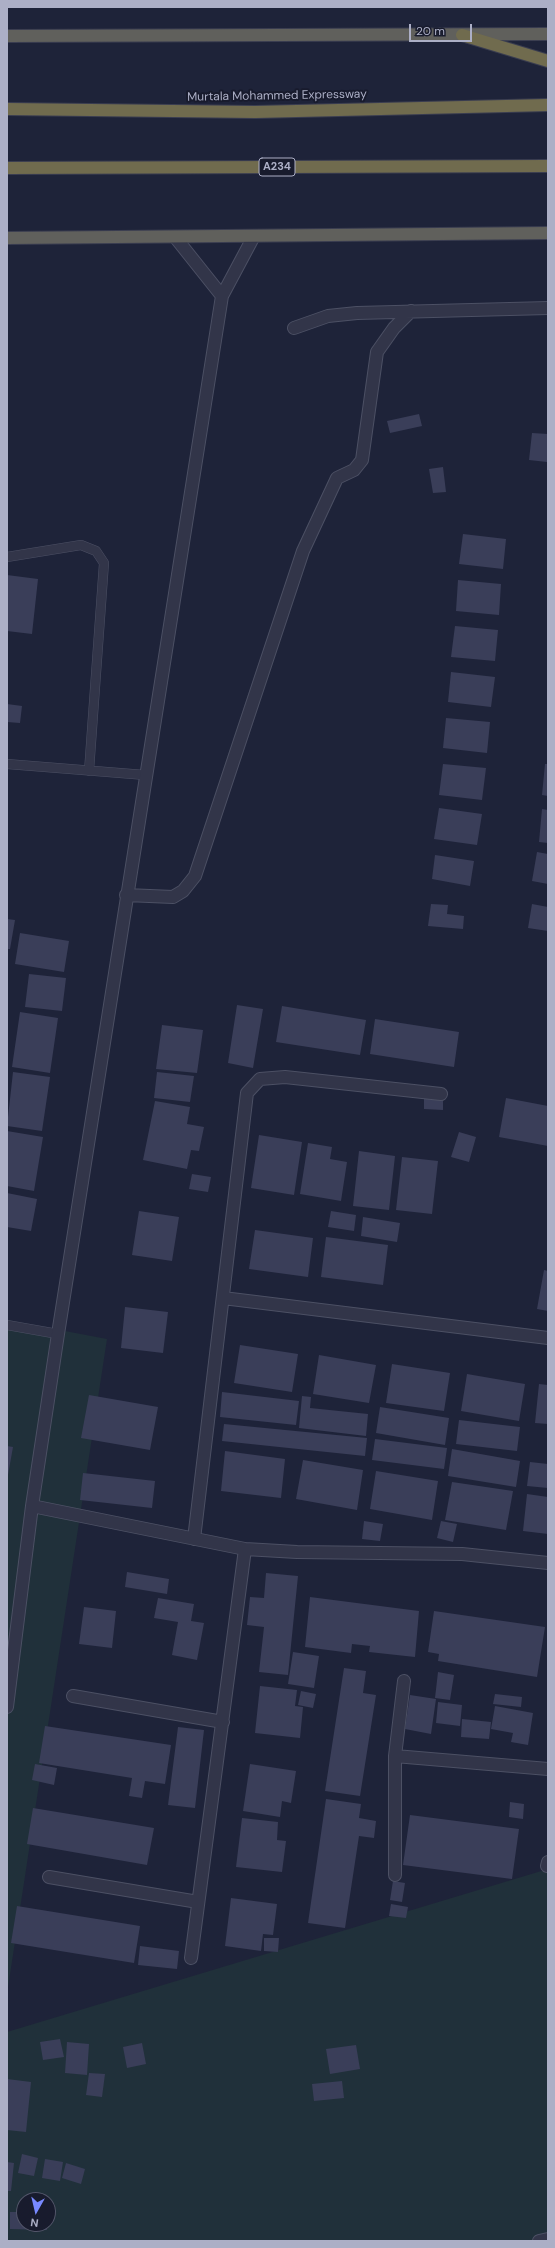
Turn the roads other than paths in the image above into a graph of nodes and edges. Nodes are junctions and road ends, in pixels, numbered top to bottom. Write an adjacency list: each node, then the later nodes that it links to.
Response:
1 (548, 34): 2 (highway)
2 (462, 35): 3 (highway); 4 (highway)
3 (7, 36)
4 (548, 61)
5 (548, 105): 6 (highway, Murtala Mohammed Expressway)
6 (7, 108)
7 (548, 166): 8 (highway, A234)
8 (7, 168)
9 (548, 233): 10 (highway)
10 (254, 236): 11 (highway); 13 (street)
11 (175, 237): 12 (highway); 13 (street)
12 (7, 238)
13 (222, 296): 20 (street)
14 (548, 308): 15 (street)
15 (411, 311): 16 (street); 21 (street)
16 (294, 328)
17 (7, 557): 19 (lane)
18 (7, 764): 19 (lane)
19 (90, 771): 20 (lane)
20 (144, 775): 21 (street)
21 (126, 895): 25 (street)
22 (441, 1094): 23 (street)
23 (223, 1298): 26 (street); 28 (street)
24 (7, 1325): 25 (lane)
25 (58, 1334): 27 (street)
26 (548, 1338)
27 (32, 1506): 28 (street); 33 (street)
28 (194, 1539): 29 (street)
29 (245, 1549): 30 (street); 34 (street)
30 (548, 1563)
31 (404, 1681): 35 (street)
32 (73, 1696): 34 (street)
33 (7, 1707)
34 (222, 1722): 39 (street)
35 (395, 1756): 36 (street); 37 (street)
36 (548, 1769)
37 (395, 1875)
38 (48, 1877): 39 (street)
39 (198, 1902): 40 (street)
40 (191, 1958)
41 (548, 2239): 42 (street)
42 (539, 2241)

